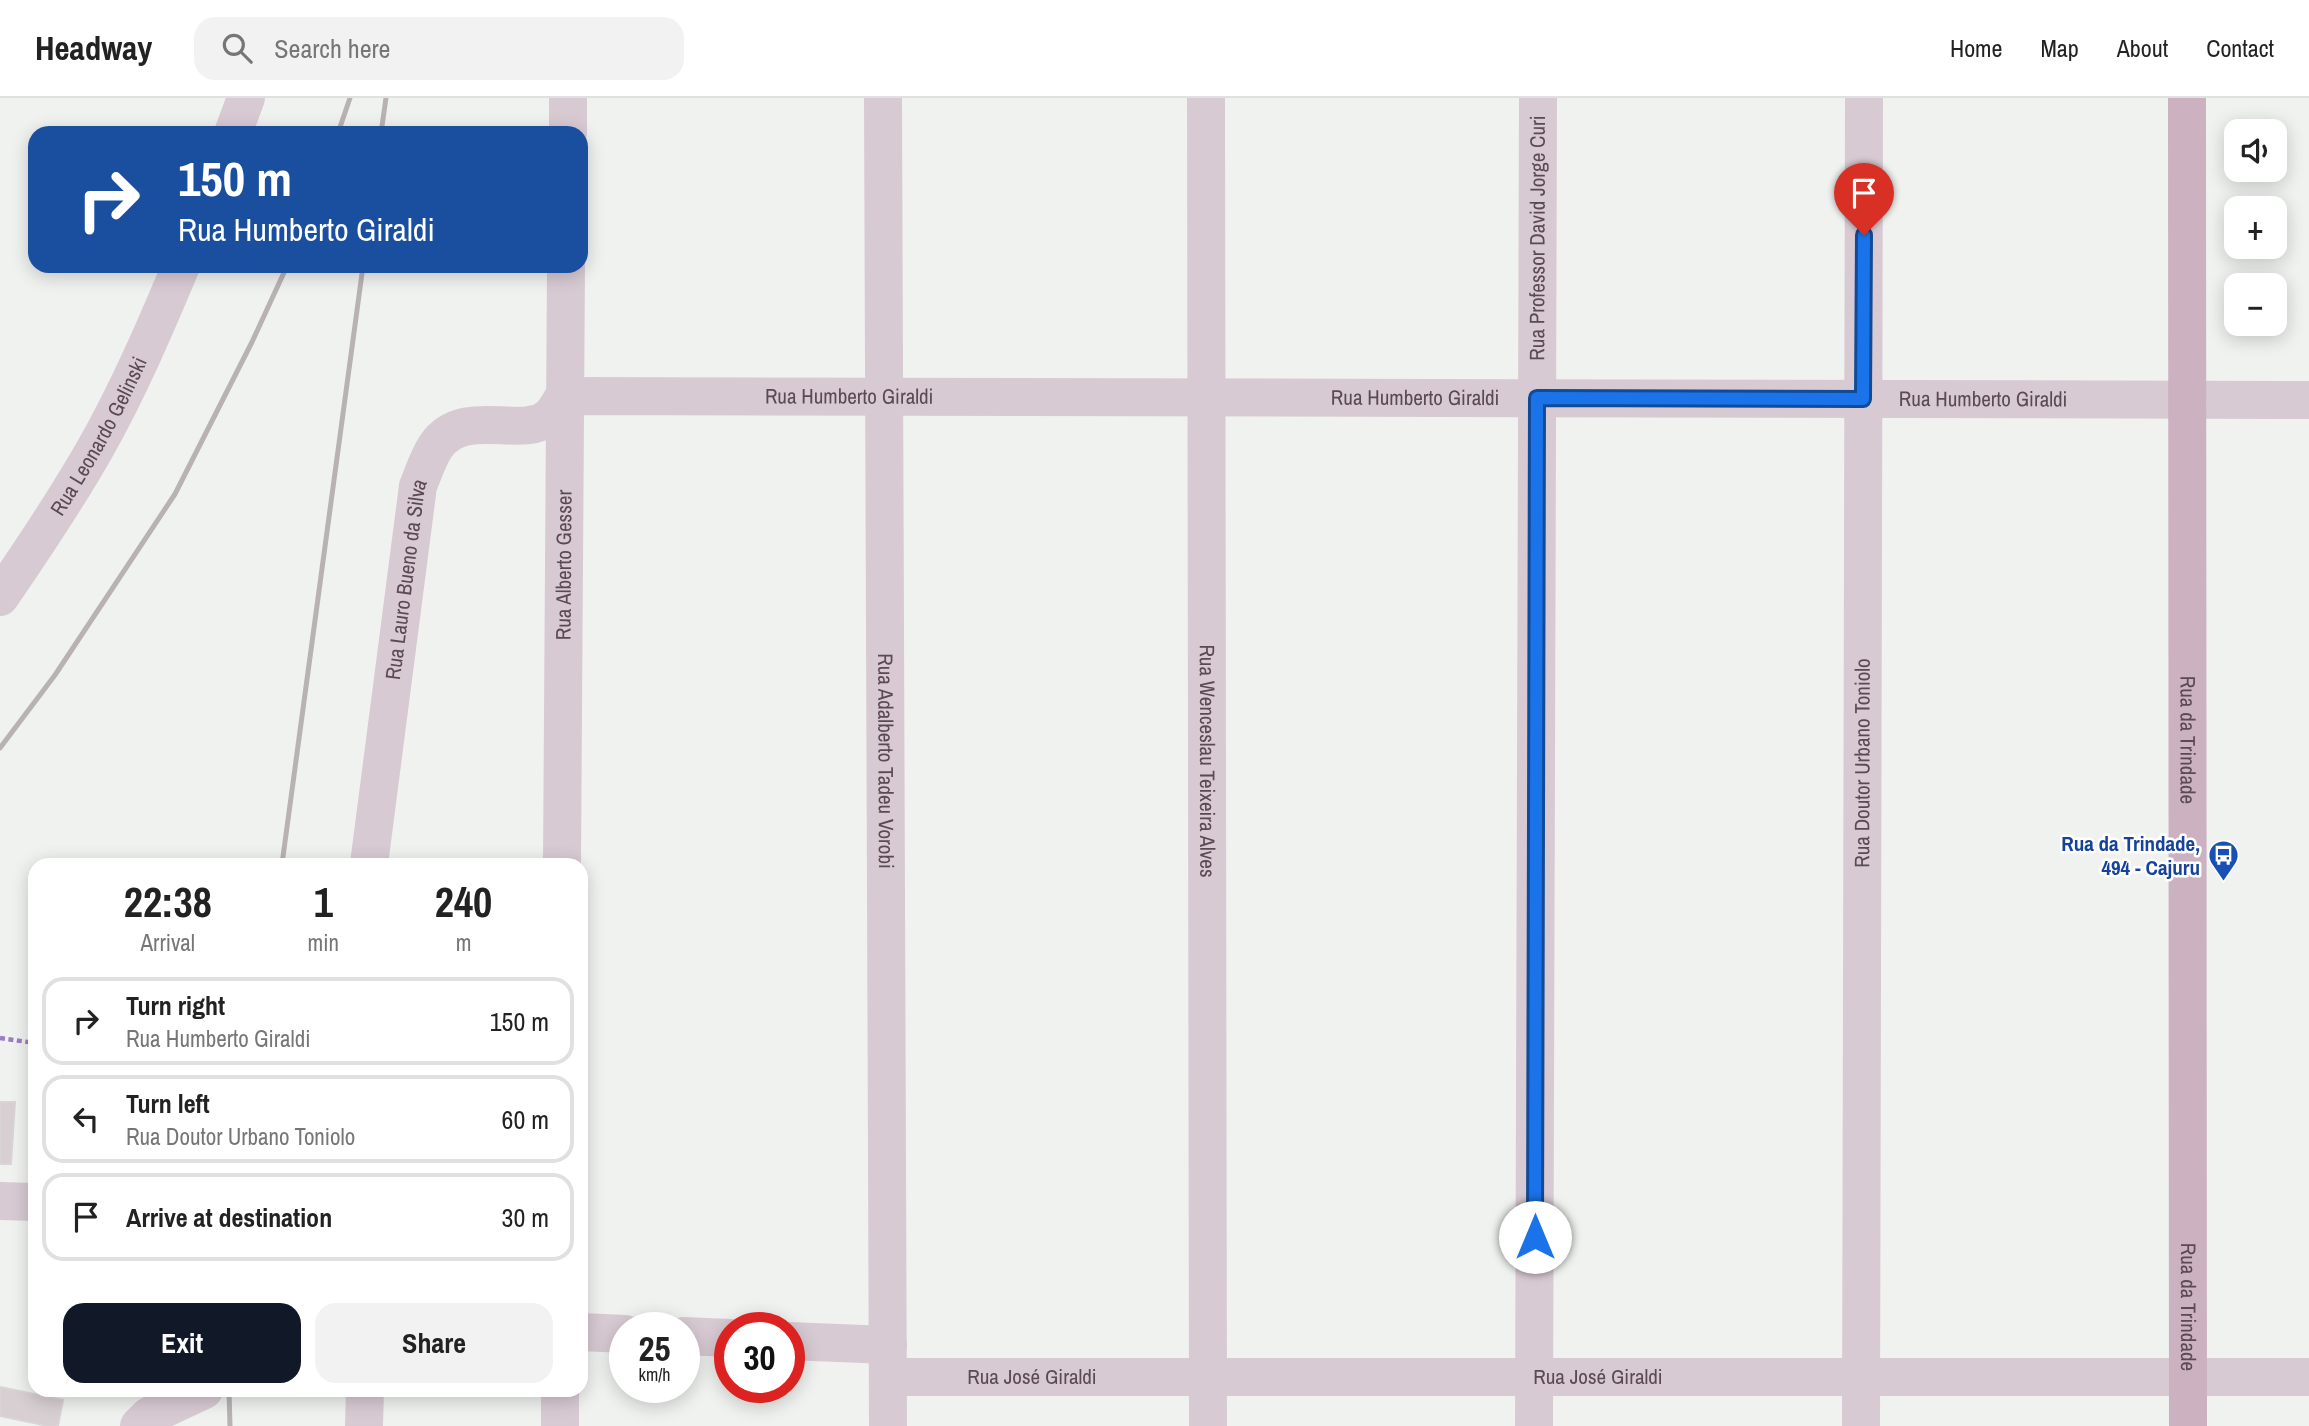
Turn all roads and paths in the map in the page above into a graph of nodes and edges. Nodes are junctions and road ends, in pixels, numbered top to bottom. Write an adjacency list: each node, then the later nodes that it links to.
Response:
1 (246, 98): 8 (street)
2 (568, 98): 9 (street)
3 (883, 98): 13 (street, Rua Adalberto Tadeu Vorobi)
4 (1206, 98): 14 (street, Rua Wenceslau Teixeira Alves)
5 (1538, 98): 15 (street, Rua Professor David Jorge Curi)
6 (1864, 98): 16 (street, Rua Doutor Urbano Toniolo)
7 (2187, 98): 17 (main road, Rua da Trindade)
8 (236, 126)
9 (568, 126)
10 (178, 273): 19 (street, Rua Leonardo Gelinski)
11 (566, 273): 12 (street, Rua Alberto Gesser)
12 (564, 396): 13 (street, Rua Humberto Giraldi); 20 (street, Rua Lauro Bueno da Silva); 21 (street, Rua Alberto Gesser)
13 (884, 396): 14 (street, Rua Humberto Giraldi); 29 (street, Rua Adalberto Tadeu Vorobi)
14 (1206, 397): 15 (street, Rua Humberto Giraldi); 30 (street, Rua Wenceslau Teixeira Alves)
15 (1537, 398): 16 (street, Rua Humberto Giraldi); 31 (street, Rua Professor David Jorge Curi)
16 (1863, 399): 17 (street, Rua Humberto Giraldi); 32 (street, Rua Doutor Urbano Toniolo)
17 (2187, 400): 18 (street, Rua Humberto Giraldi); 33 (main road, Rua da Trindade)
18 (2309, 400)
19 (0, 597)
20 (370, 858)
21 (562, 858)
22 (0, 1038): 23 (path)
23 (28, 1042)
24 (0, 1200): 25 (street)
25 (28, 1202)
26 (588, 1332): 27 (street)
27 (609, 1333)
28 (805, 1344): 29 (street, Rua José Giraldi)
29 (888, 1361): 30 (street, Rua José Giraldi); 41 (street, Rua Adalberto Tadeu Vorobi)
30 (1208, 1377): 31 (street, Rua José Giraldi); 42 (street, Rua Wenceslau Teixeira Alves)
31 (1534, 1377): 32 (street, Rua José Giraldi); 43 (street, Rua Professor David Jorge Curi)
32 (1861, 1377): 33 (street, Rua José Giraldi); 44 (street, Rua Doutor Urbano Toniolo)
33 (2188, 1377): 34 (street, Rua José Giraldi); 45 (main road, Rua da Trindade)
34 (2309, 1377)
35 (189, 1397): 38 (street)
36 (365, 1397): 39 (street)
37 (560, 1397): 40 (street)
38 (139, 1426)
39 (364, 1426)
40 (560, 1426)
41 (888, 1426)
42 (1208, 1426)
43 (1534, 1426)
44 (1861, 1426)
45 (2188, 1426)

